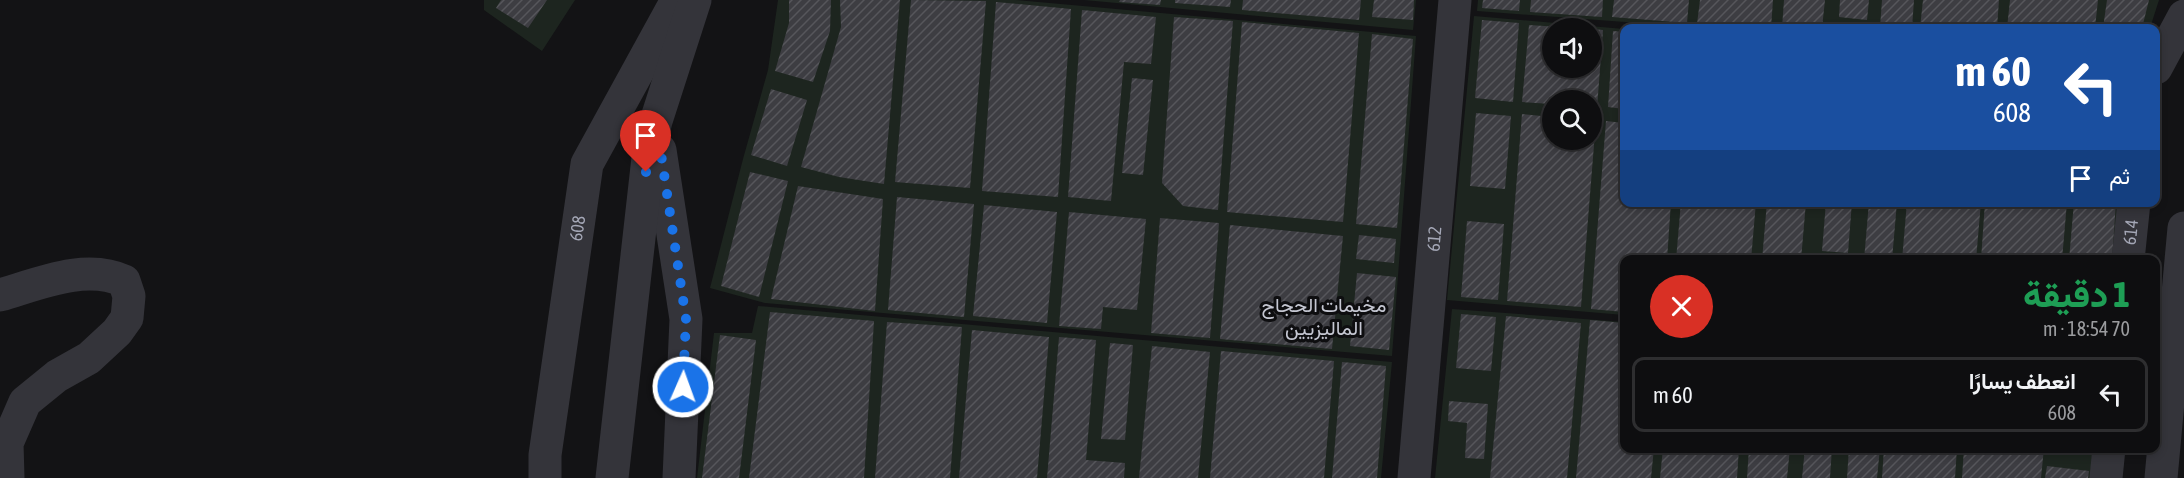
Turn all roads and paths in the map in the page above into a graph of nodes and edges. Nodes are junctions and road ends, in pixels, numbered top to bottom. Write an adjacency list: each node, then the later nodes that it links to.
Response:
1 (677, 0): 13 (street, 608)
2 (694, 0): 6 (street)
3 (1455, 0): 16 (street, 612)
4 (2184, 16): 5 (street)
5 (2160, 61)
6 (652, 135): 14 (street); 15 (street)
7 (2133, 207): 9 (street, 614)
8 (2184, 228): 18 (street)
9 (2129, 255)
10 (0, 295): 12 (street)
11 (2108, 453): 17 (street)
12 (8, 478)
13 (545, 478)
14 (612, 478)
15 (679, 478)
16 (1414, 478)
17 (2106, 478)
18 (2161, 478)

